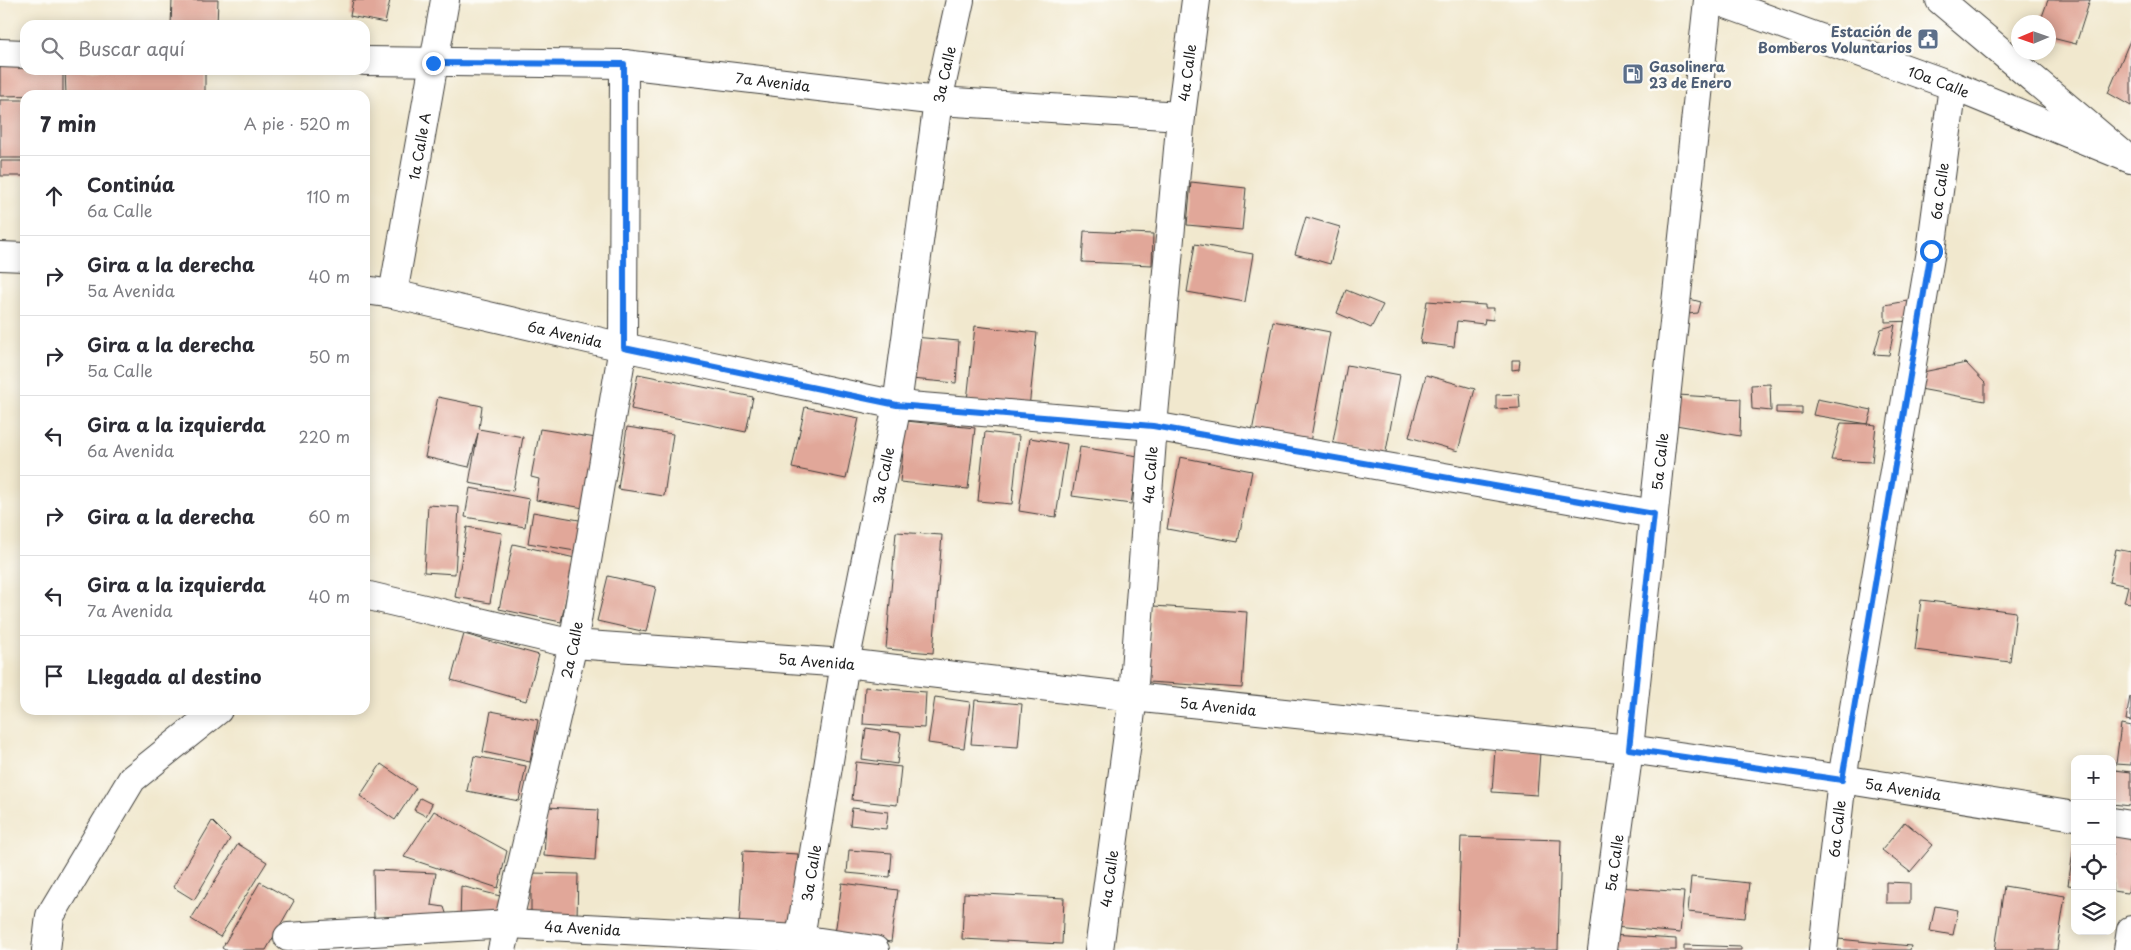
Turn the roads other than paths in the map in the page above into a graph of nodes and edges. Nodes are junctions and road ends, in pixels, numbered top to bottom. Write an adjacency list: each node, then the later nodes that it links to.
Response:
1 (445, 0): 10 (street, 1a Calle A)
2 (960, 0): 13 (street, 3a Calle)
3 (1196, 0): 14 (street, 4a Calle)
4 (1708, 0): 23 (street, 5a Calle)
5 (1715, 0): 12 (street, 10a Calle)
6 (1940, 0): 15 (street)
7 (0, 53): 8 (street)
8 (20, 54)
9 (370, 61): 10 (street, 7a Avenida)
10 (433, 63): 11 (street, 7a Avenida); 19 (street, 1a Calle A)
11 (624, 64): 13 (street, 7a Avenida); 20 (street, 2a Calle)
12 (1953, 86): 15 (street, 10a Calle); 30 (street, 6a Calle)
13 (938, 101): 14 (street, 7a Avenida); 21 (street, 3a Calle)
14 (1181, 116): 22 (street, 4a Calle)
15 (2129, 158)
16 (0, 256): 17 (street)
17 (20, 257)
18 (370, 291): 19 (street, 6a Avenida)
19 (393, 294): 20 (street, 6a Avenida)
20 (624, 348): 21 (street, 6a Avenida); 25 (street, 2a Calle)
21 (897, 405): 22 (street, 6a Avenida); 26 (street, 3a Calle)
22 (1153, 426): 23 (street, 6a Avenida); 27 (street, 4a Calle)
23 (1654, 514): 29 (street, 5a Calle)
24 (370, 596): 25 (street, 5a Avenida)
25 (573, 644): 26 (street, 5a Avenida); 34 (street, 2a Calle)
26 (845, 663): 27 (street, 5a Avenida); 37 (street, 3a Calle)
27 (1133, 697): 29 (street, 5a Avenida); 41 (street, 4a Calle)
28 (212, 715): 38 (street)
29 (1629, 749): 30 (street, 5a Avenida); 42 (street, 5a Calle)
30 (1842, 780): 31 (street, 5a Avenida); 43 (street, 6a Calle)
31 (2071, 815)
32 (2116, 823): 33 (street)
33 (2131, 825)
34 (509, 924): 36 (street, 4a Avenida); 37 (street, 4a Avenida); 39 (street, 2a Calle)
35 (2131, 930): 44 (street)
36 (288, 937)
37 (799, 944): 40 (street, 4a Avenida)
38 (46, 950)
39 (502, 950)
40 (875, 950)
41 (1099, 950)
42 (1602, 950)
43 (1823, 950)
44 (2128, 950)

